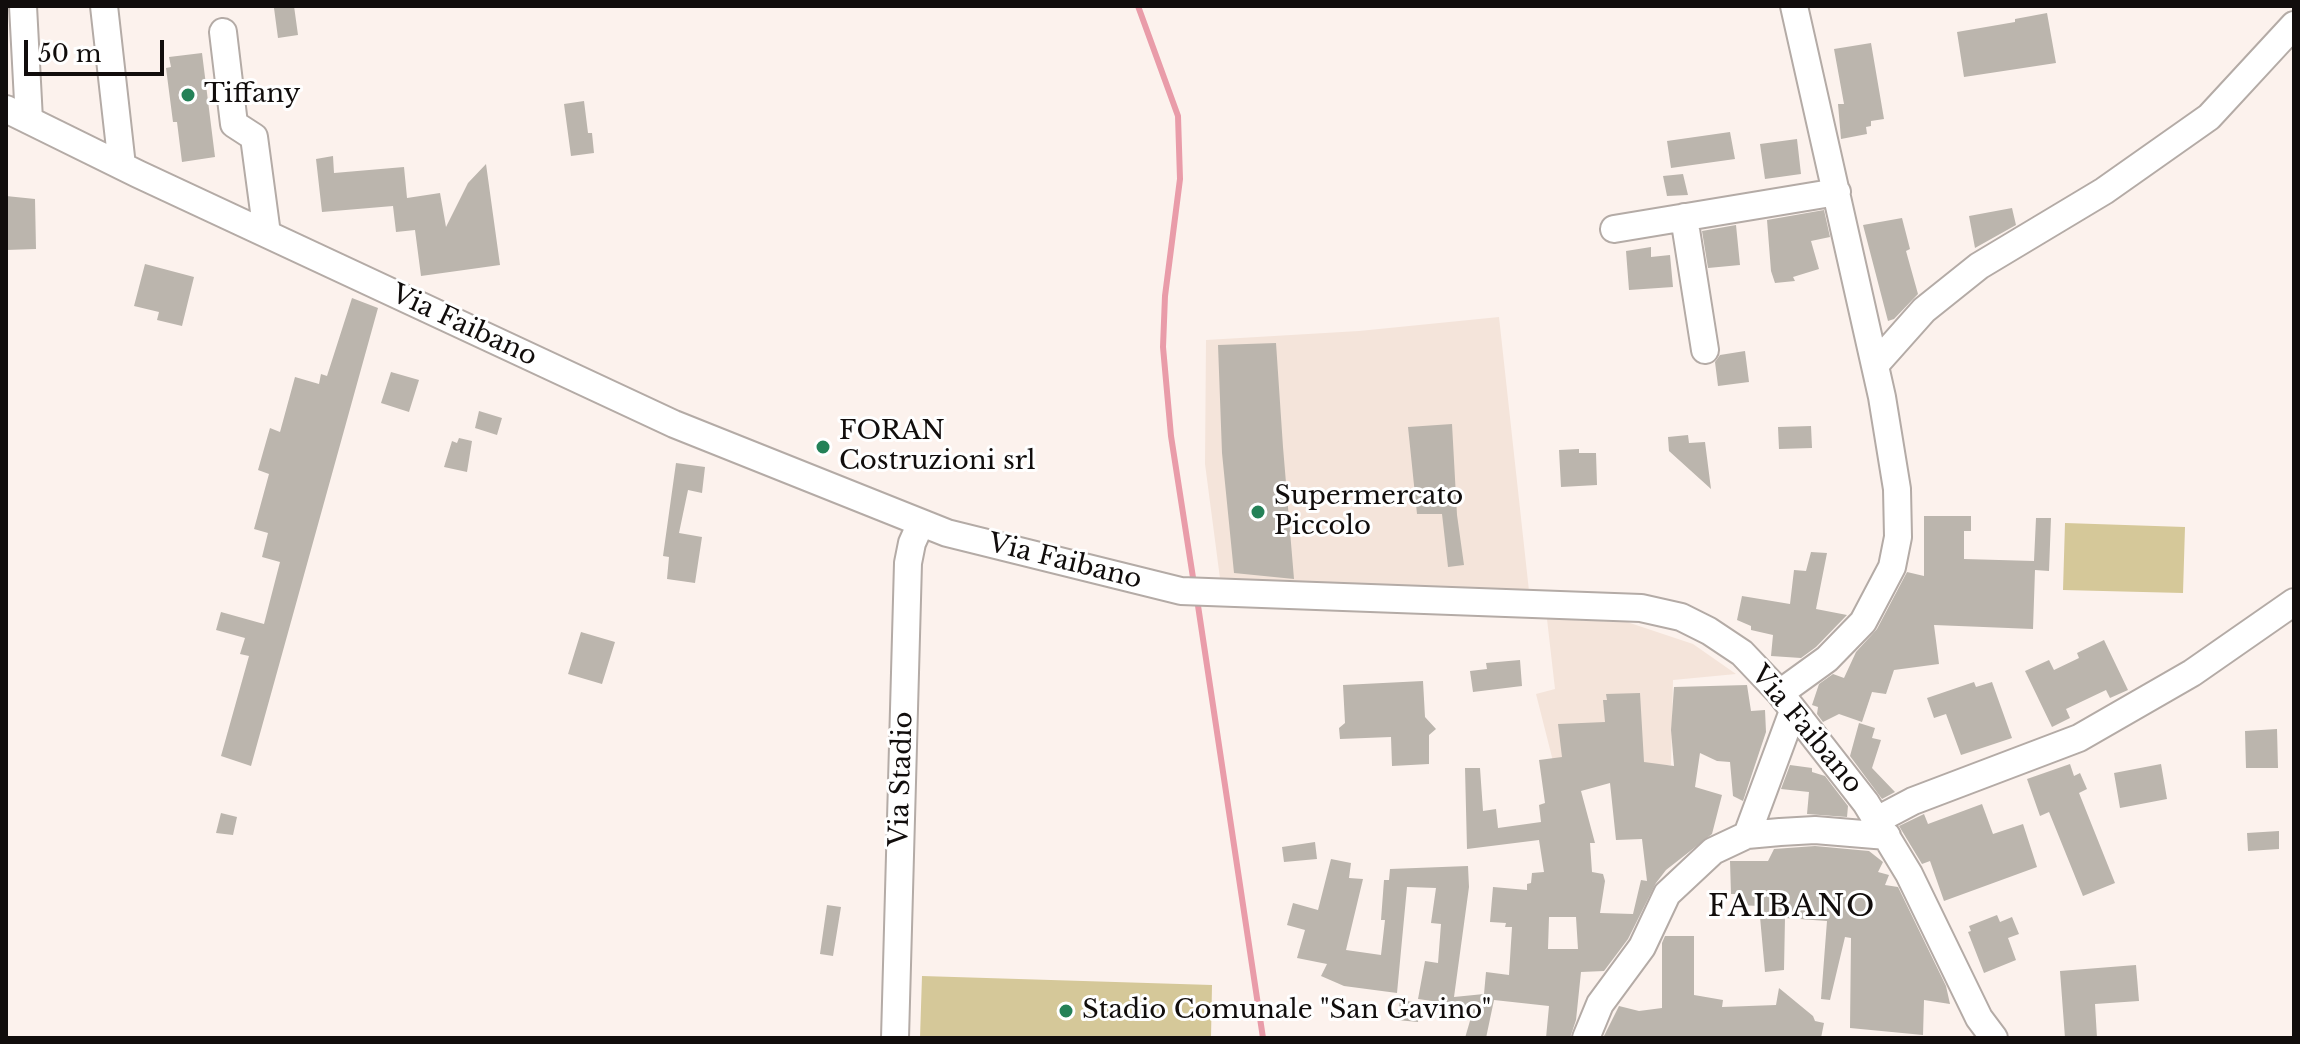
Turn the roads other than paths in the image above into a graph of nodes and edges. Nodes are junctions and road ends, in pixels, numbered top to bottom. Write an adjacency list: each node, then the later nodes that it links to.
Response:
1 (23, 6): 6 (street)
2 (104, 6): 7 (street)
3 (1794, 6): 8 (street)
4 (2294, 25): 13 (street)
5 (223, 32): 11 (street)
6 (18, 114): 7 (street, Via Faibano)
7 (122, 166): 11 (street, Via Faibano)
8 (1837, 192): 9 (street); 13 (street)
9 (1684, 217): 10 (street); 12 (street)
10 (1614, 229)
11 (267, 234): 14 (street, Via Faibano)
12 (1705, 350)
13 (1875, 365): 16 (street)
14 (921, 523): 16 (street, Via Faibano); 19 (street, Via Stadio)
15 (2294, 602): 17 (street)
16 (1786, 702): 17 (street, Via Faibano); 18 (street)
17 (1882, 828): 18 (street); 21 (street, Via Faibano)
18 (1747, 835): 20 (street)
19 (895, 1038)
20 (1586, 1038)
21 (1994, 1038)

